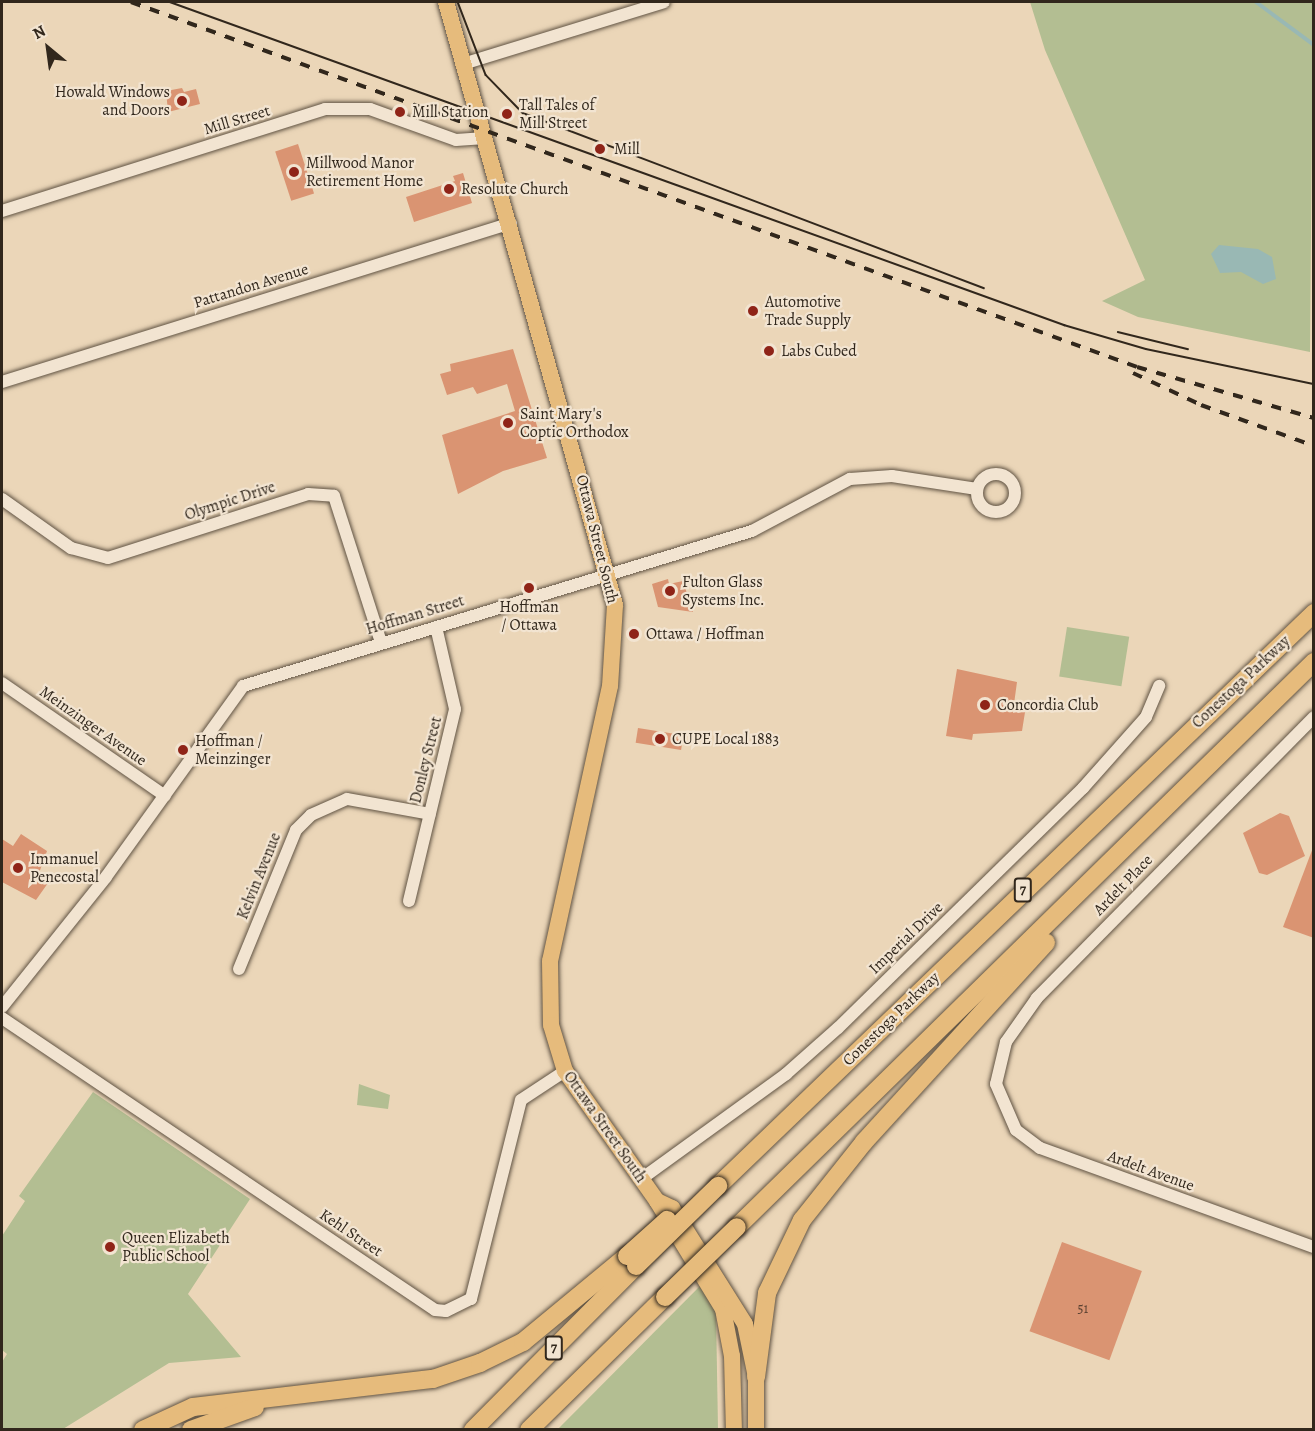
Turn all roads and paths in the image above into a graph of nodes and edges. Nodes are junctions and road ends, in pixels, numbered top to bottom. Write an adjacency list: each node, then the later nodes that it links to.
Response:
1 (446, 2): 3 (main road, Ottawa Street South)
2 (664, 2): 3 (street)
3 (463, 64): 4 (main road, Ottawa Street South)
4 (485, 138): 5 (street, Mill Street); 6 (main road, Ottawa Street South)
5 (2, 211)
6 (511, 223): 7 (street, Pattandon Avenue); 10 (main road, Ottawa Street South)
7 (2, 382)
8 (977, 489): 10 (street, Hoffman Street)
9 (2, 499): 13 (street, Olympic Drive)
10 (609, 573): 12 (street, Hoffman Street); 25 (main road, Ottawa Street South)
11 (1314, 613): 30 (highway, Conestoga Parkway / 7, bridge)
12 (436, 627): 13 (street, Hoffman Street); 19 (street, Donley Street)
13 (381, 642): 18 (street, Hoffman Street)
14 (1314, 663): 21 (highway)
15 (2, 683): 18 (street, Meinzinger Avenue)
16 (1159, 686): 27 (street, Imperial Drive)
17 (1314, 717): 26 (street, Ardelt Place)
18 (165, 796): 23 (street, Hoffman Street)
19 (430, 814): 20 (street, Donley Street); 22 (street, Kelvin Avenue)
20 (409, 901)
21 (1069, 906): 31 (highway); 36 (highway, bridge)
22 (239, 969)
23 (2, 1007)
24 (2, 1018): 25 (street, Kehl Street)
25 (565, 1071): 27 (main road, Ottawa Street South)
26 (999, 1099): 29 (street, Ardelt Avenue)
27 (641, 1179): 28 (main road, Ottawa Street South)
28 (657, 1201): 31 (main road, Ottawa Street South); 37 (main road, Ottawa Street South)
29 (1314, 1247)
30 (632, 1261): 32 (highway); 35 (highway, Conestoga Parkway / 7)
31 (756, 1377): 38 (main road, Ottawa Street South)
32 (301, 1396): 33 (highway); 34 (highway)
33 (143, 1430)
34 (191, 1430)
35 (473, 1430)
36 (529, 1430)
37 (734, 1430)
38 (756, 1430)

